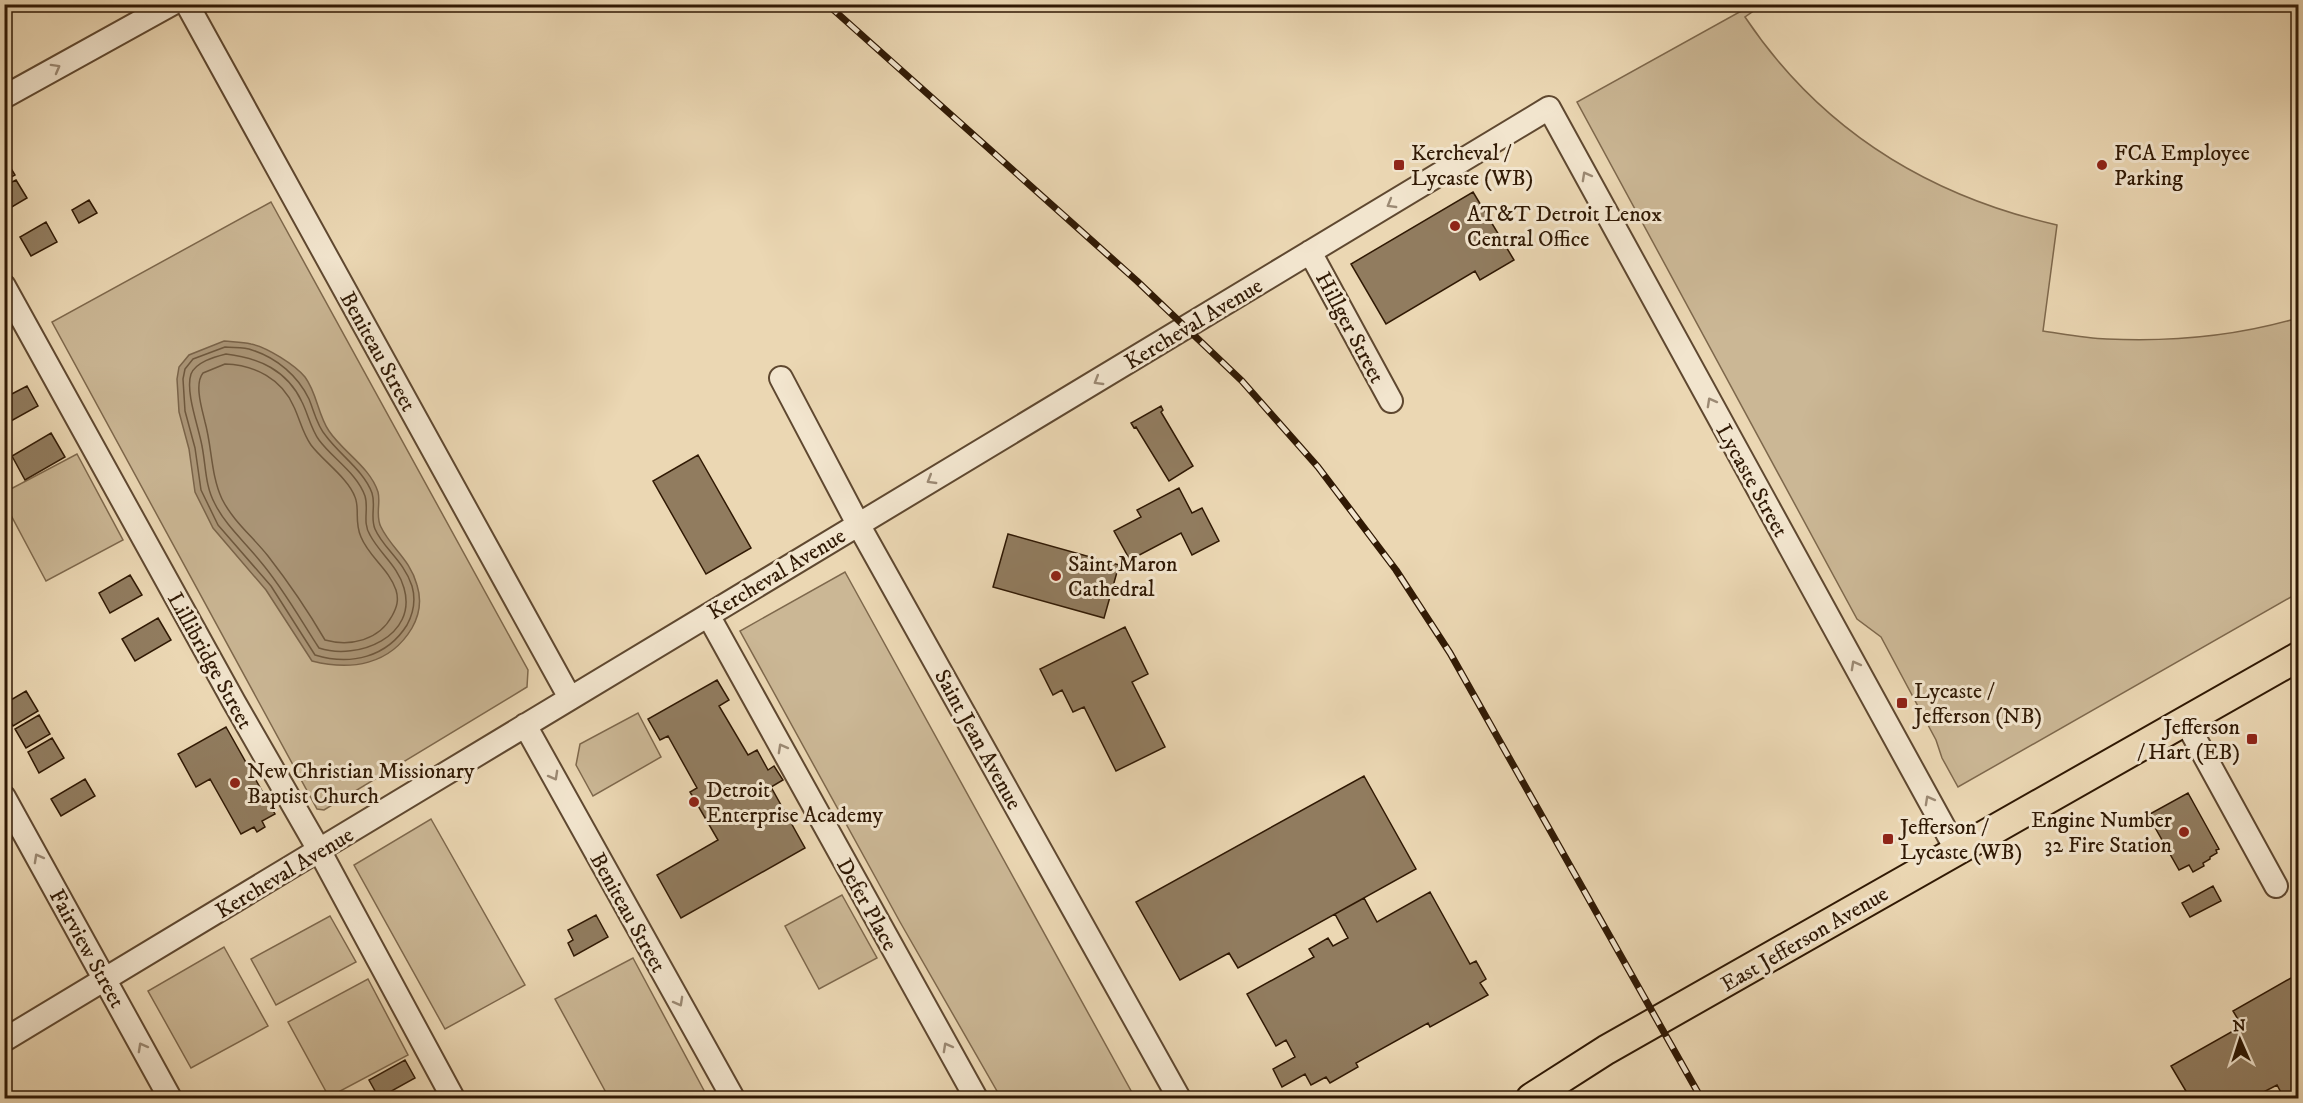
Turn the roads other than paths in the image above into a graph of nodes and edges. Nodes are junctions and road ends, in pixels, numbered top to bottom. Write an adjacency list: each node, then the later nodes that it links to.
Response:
1 (172, 4): 3 (street, one-way to 1)
2 (187, 4): 12 (street, Beniteau Street)
3 (4, 97)
4 (1549, 108): 5 (street, Kercheval Avenue, one-way to 5); 17 (street, Lycaste Street, one-way to 4)
5 (1310, 252): 8 (street, Hillger Street); 9 (street, Kercheval Avenue, one-way to 9)
6 (4, 286): 16 (street, Lillibridge Street)
7 (781, 378): 9 (street, Saint Jean Avenue)
8 (1391, 401)
9 (858, 524): 10 (street, Kercheval Avenue); 25 (street, Saint Jean Avenue)
10 (708, 615): 12 (street, Kercheval Avenue); 24 (street, Defer Place, one-way to 10)
11 (2298, 657): 13 (main road, East Jefferson Avenue)
12 (570, 698): 14 (street, Kercheval Avenue)
13 (2186, 722): 17 (main road, East Jefferson Avenue); 18 (street)
14 (525, 725): 16 (street, Kercheval Avenue); 23 (street, Beniteau Street, one-way to 23)
15 (4, 797): 19 (street, Fairview Street, one-way to 15)
16 (319, 850): 19 (street, Kercheval Avenue); 22 (street, Lillibridge Street)
17 (1958, 851): 26 (main road, East Jefferson Avenue)
18 (2276, 886)
19 (105, 980): 20 (street, Kercheval Avenue); 21 (street, Fairview Street, one-way to 19)
20 (4, 1040)
21 (170, 1098)
22 (453, 1098)
23 (733, 1098)
24 (976, 1098)
25 (1179, 1098)
26 (1531, 1098)

